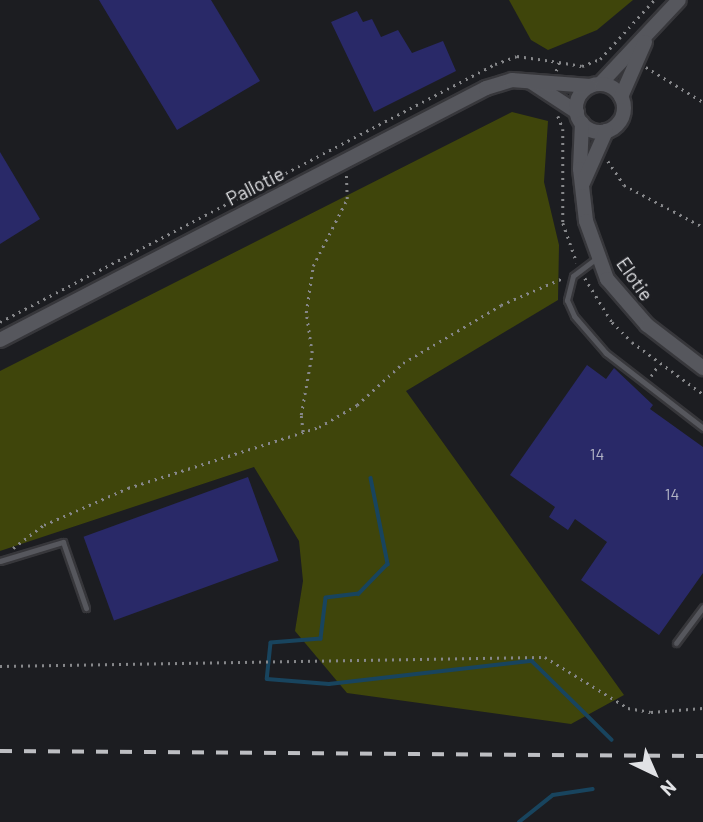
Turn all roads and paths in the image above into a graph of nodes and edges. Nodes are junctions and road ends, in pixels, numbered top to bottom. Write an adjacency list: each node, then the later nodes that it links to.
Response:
1 (654, 0): 3 (path)
2 (679, 0): 4 (street)
3 (615, 46): 4 (path); 5 (path)
4 (632, 58): 6 (street); 8 (street); 9 (path)
5 (559, 62): 7 (path); 19 (path)
6 (595, 85): 7 (street, Pallotie); 8 (street); 10 (street)
7 (550, 88): 10 (street, Pallotie); 17 (path); 20 (street, Pallotie)
8 (621, 97): 11 (street)
9 (703, 102)
10 (579, 117): 11 (street); 13 (street, Elotie)
11 (606, 131): 13 (street, Elotie)
12 (346, 174): 28 (path)
13 (583, 183): 16 (street, Elotie)
14 (636, 193): 15 (path)
15 (703, 227)
16 (598, 257): 17 (lane); 22 (street, Elotie)
17 (580, 270): 18 (lane); 21 (path)
18 (573, 276): 24 (lane); 28 (path)
19 (0, 322)
20 (0, 341)
21 (659, 364): 24 (path); 25 (path)
22 (703, 368)
23 (703, 379): 25 (path)
24 (645, 385): 27 (lane)
25 (695, 389): 26 (path)
26 (703, 394)
27 (703, 428)
28 (303, 432): 29 (path)
29 (10, 555): 30 (lane); 32 (lane)
30 (0, 561)
31 (703, 607): 33 (lane)
32 (86, 608)
33 (676, 643)
34 (0, 666): 35 (path)
35 (703, 708)

